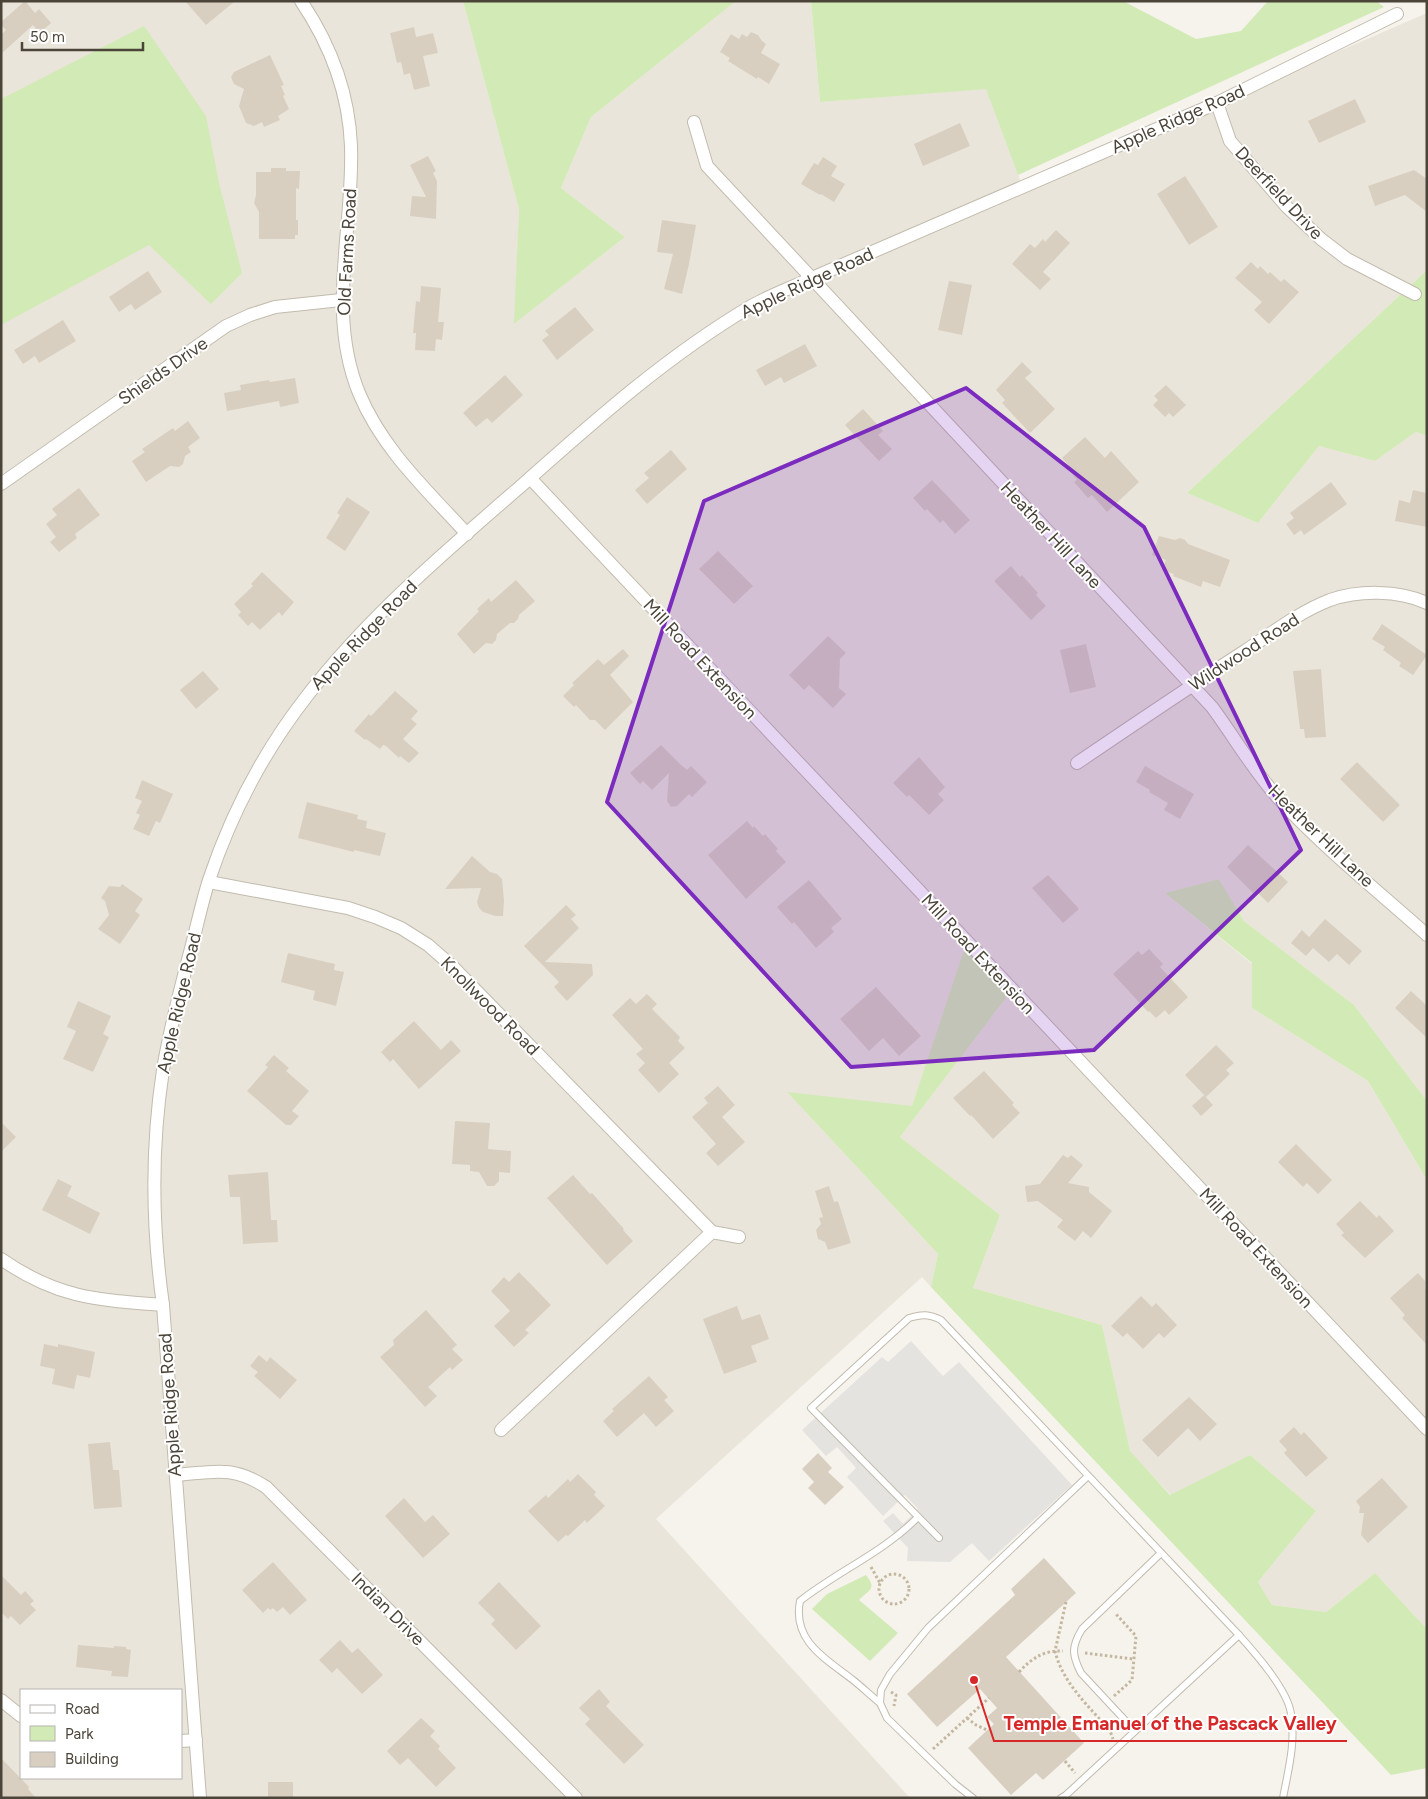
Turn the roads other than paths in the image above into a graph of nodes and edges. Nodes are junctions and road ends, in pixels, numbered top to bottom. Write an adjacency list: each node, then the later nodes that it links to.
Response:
1 (301, 1): 7 (street, Old Farms Road)
2 (1397, 14): 3 (street, Apple Ridge Road)
3 (1216, 103): 5 (street, Apple Ridge Road); 6 (street, Deerfield Drive)
4 (694, 122): 5 (street, Heather Hill Lane)
5 (812, 278): 8 (street, Apple Ridge Road); 12 (street, Heather Hill Lane)
6 (1416, 294)
7 (341, 300): 9 (street, Shields Drive); 10 (street, Old Farms Road)
8 (530, 478): 10 (street, Apple Ridge Road); 21 (street, Mill Road Extension)
9 (1, 484)
10 (467, 534): 14 (street, Apple Ridge Road)
11 (1427, 603): 12 (street, Wildwood Road)
12 (1191, 686): 13 (street, Wildwood Road); 15 (street, Heather Hill Lane)
13 (1077, 763)
14 (209, 882): 16 (street, Knollwood Road); 19 (street, Apple Ridge Road)
15 (1427, 935)
16 (712, 1232): 17 (street); 20 (street)
17 (739, 1238)
18 (1, 1259): 19 (street)
19 (163, 1305): 22 (street, Apple Ridge Road)
20 (501, 1430)
21 (1427, 1430)
22 (176, 1475): 32 (street, Apple Ridge Road); 35 (street, Indian Drive)
23 (1088, 1476): 24 (lane); 26 (lane); 29 (lane)
24 (918, 1517): 25 (lane); 29 (lane)
25 (939, 1538)
26 (1162, 1553): 27 (lane); 31 (lane)
27 (1239, 1635): 31 (lane); 38 (lane)
28 (1, 1700): 30 (street)
29 (880, 1703): 36 (lane)
30 (20, 1715)
31 (1135, 1731): 37 (lane)
32 (196, 1740): 33 (street); 34 (street, Apple Ridge Road)
33 (182, 1741)
34 (200, 1798)
35 (576, 1798)
36 (973, 1798)
37 (1061, 1798)
38 (1283, 1798)

